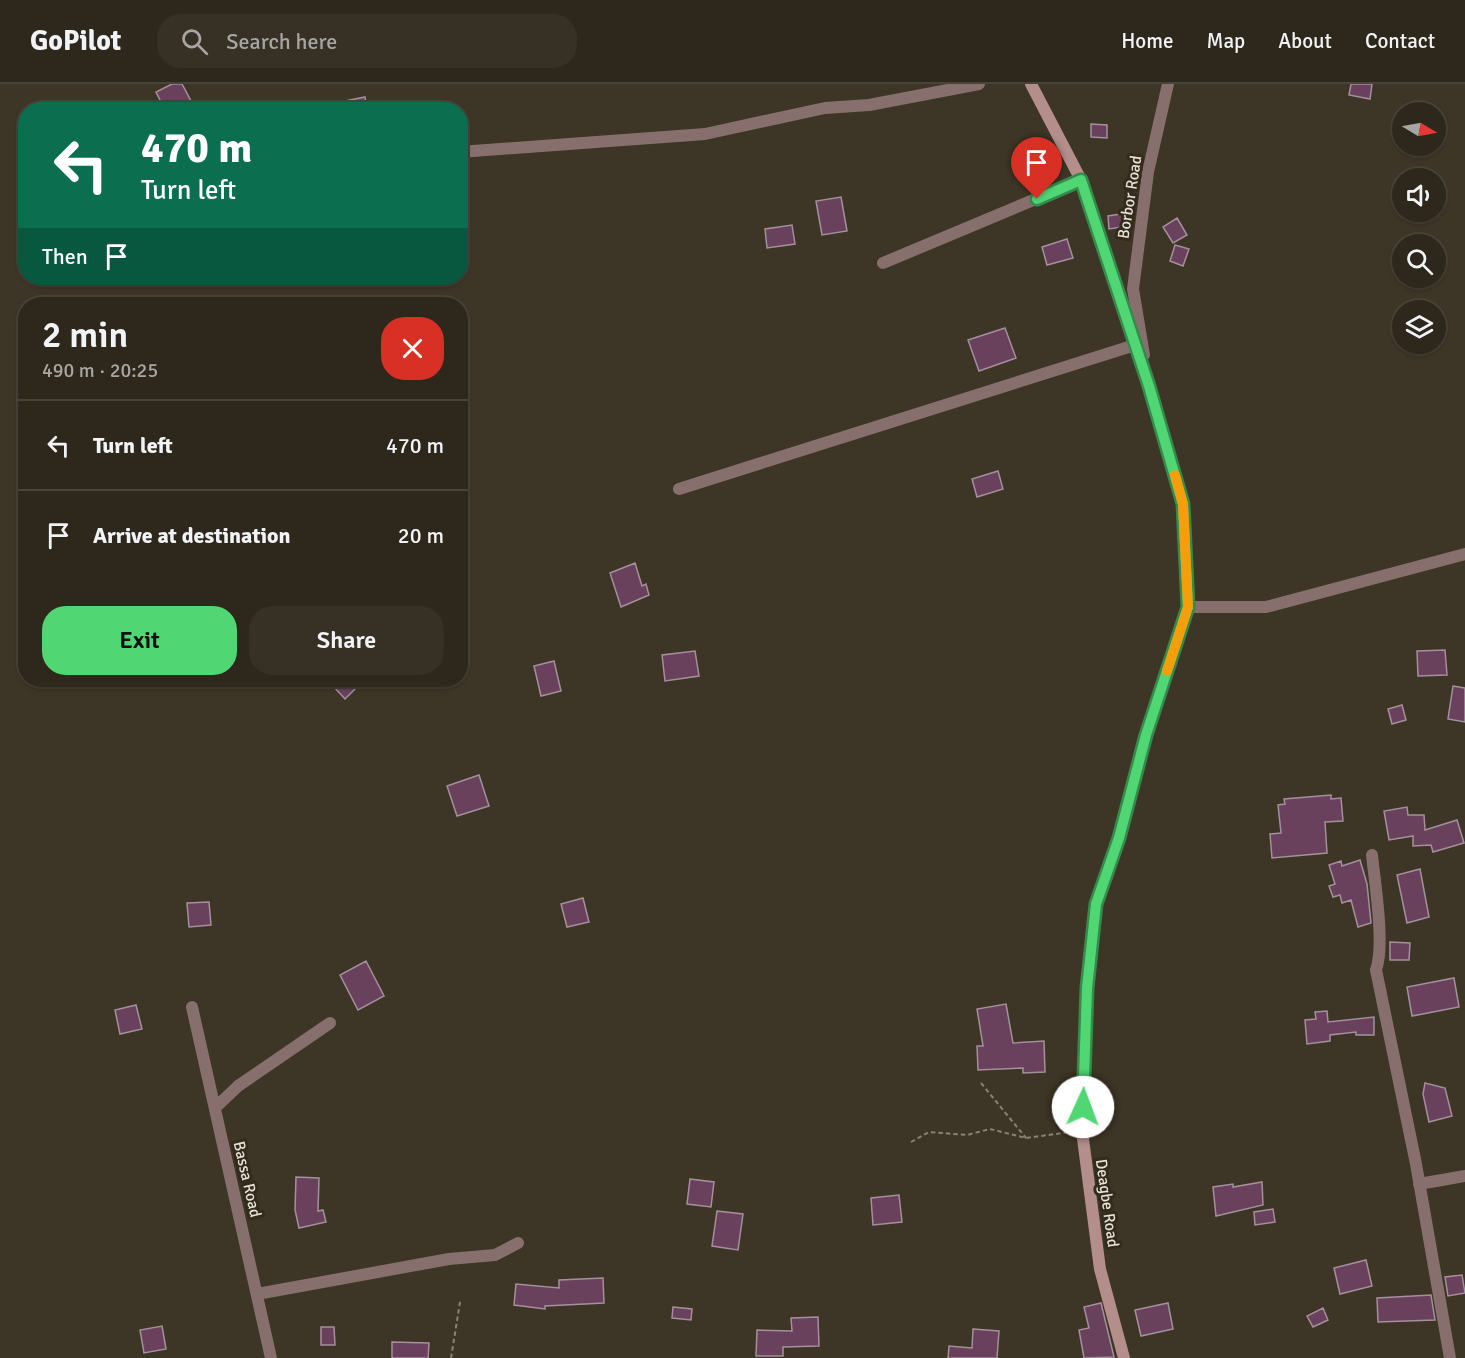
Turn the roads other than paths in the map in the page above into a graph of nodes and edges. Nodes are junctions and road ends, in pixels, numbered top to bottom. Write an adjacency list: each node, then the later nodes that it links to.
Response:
1 (979, 84): 4 (street)
2 (1031, 84): 5 (street, Deagbe Road)
3 (1168, 84): 8 (street, Borbor Road)
4 (468, 151)
5 (1081, 180): 6 (street); 7 (street, Deagbe Road)
6 (883, 263)
7 (1135, 345): 8 (street, Deagbe Road); 9 (street)
8 (1149, 386): 11 (street, Deagbe Road)
9 (679, 489)
10 (1465, 554): 11 (street)
11 (1188, 607): 21 (street, Deagbe Road)
12 (1372, 855): 17 (street)
13 (192, 1007): 15 (street, Bassa Road)
14 (330, 1023): 15 (street)
15 (215, 1108): 19 (street, Bassa Road)
16 (1465, 1176): 17 (street)
17 (1419, 1184): 22 (street)
18 (518, 1243): 19 (street)
19 (257, 1294): 20 (street, Bassa Road)
20 (272, 1358)
21 (1124, 1358)
22 (1450, 1358)

